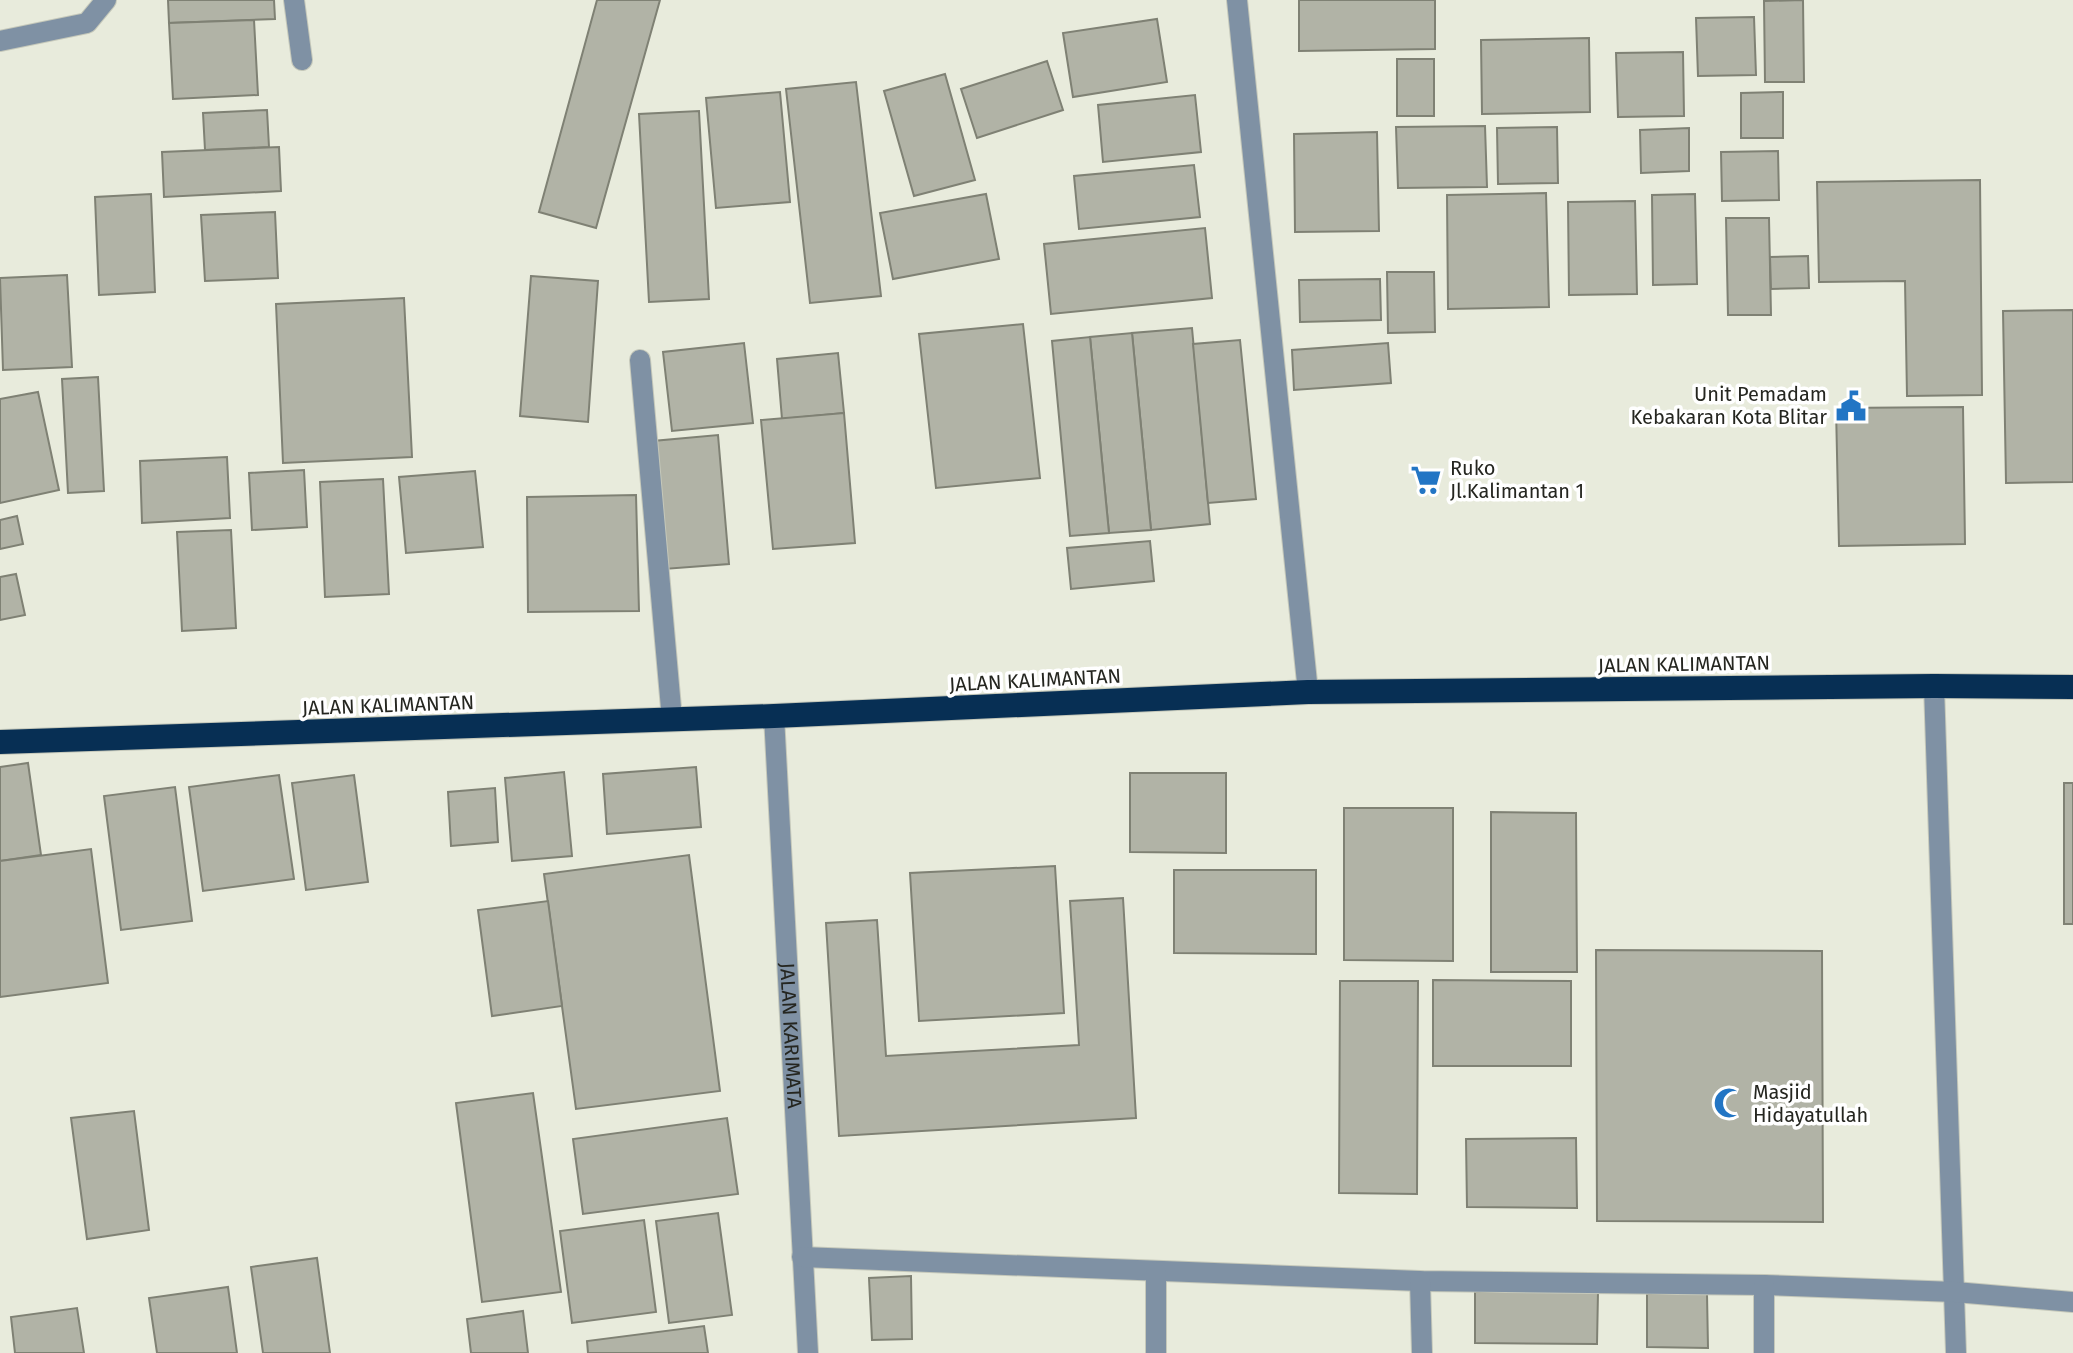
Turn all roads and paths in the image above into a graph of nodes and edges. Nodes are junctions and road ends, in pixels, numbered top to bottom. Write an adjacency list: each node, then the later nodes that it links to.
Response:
1 (106, 0): 4 (street)
2 (294, 0): 5 (street)
3 (1237, 0): 9 (street)
4 (0, 41)
5 (302, 60)
6 (640, 360): 11 (street)
7 (1934, 686): 8 (highway, JALAN KALIMANTAN); 9 (highway, JALAN KALIMANTAN); 17 (street)
8 (2073, 687)
9 (1308, 692): 10 (highway, JALAN KALIMANTAN)
10 (774, 716): 11 (highway, JALAN KALIMANTAN); 13 (street, JALAN KARIMATA)
11 (672, 719): 12 (highway, JALAN KALIMANTAN)
12 (0, 742)
13 (802, 1257): 14 (street); 19 (street, JALAN KARIMATA)
14 (1156, 1272): 15 (street); 20 (street)
15 (1420, 1281): 16 (street); 21 (street)
16 (1764, 1285): 17 (street); 22 (street)
17 (1955, 1292): 18 (street); 23 (street)
18 (2073, 1302)
19 (808, 1353)
20 (1156, 1353)
21 (1422, 1353)
22 (1764, 1353)
23 (1956, 1353)

